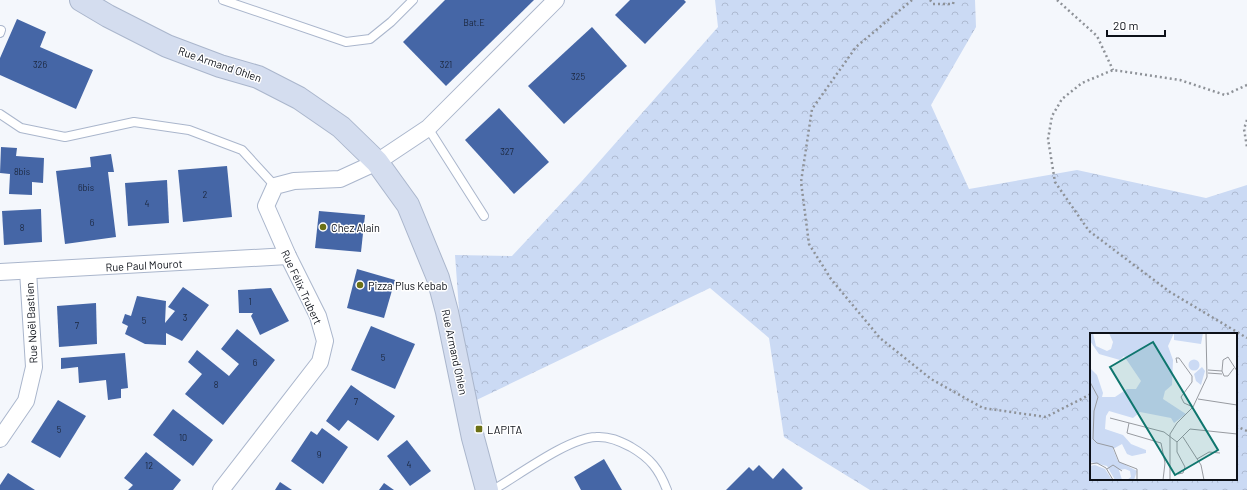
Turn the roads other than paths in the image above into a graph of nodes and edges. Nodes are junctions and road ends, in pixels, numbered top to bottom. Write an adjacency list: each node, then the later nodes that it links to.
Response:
1 (80, 0): 7 (main road, Rue Armand Ohlen)
2 (224, 0): 3 (lane)
3 (413, 0)
4 (556, 0): 6 (street)
5 (0, 114): 8 (lane)
6 (428, 128): 7 (street); 9 (lane)
7 (377, 162): 8 (street); 15 (main road, Rue Armand Ohlen)
8 (275, 186): 10 (street, Rue Félix Trubert)
9 (484, 216)
10 (288, 256): 11 (street, Rue Paul Mourot); 14 (street, Rue Félix Trubert)
11 (28, 271): 12 (street, Rue Paul Mourot); 13 (street, Rue Noël Bastien)
12 (0, 272)
13 (0, 439)
14 (221, 490)
15 (488, 490)
16 (494, 490): 17 (lane)
17 (667, 490)

